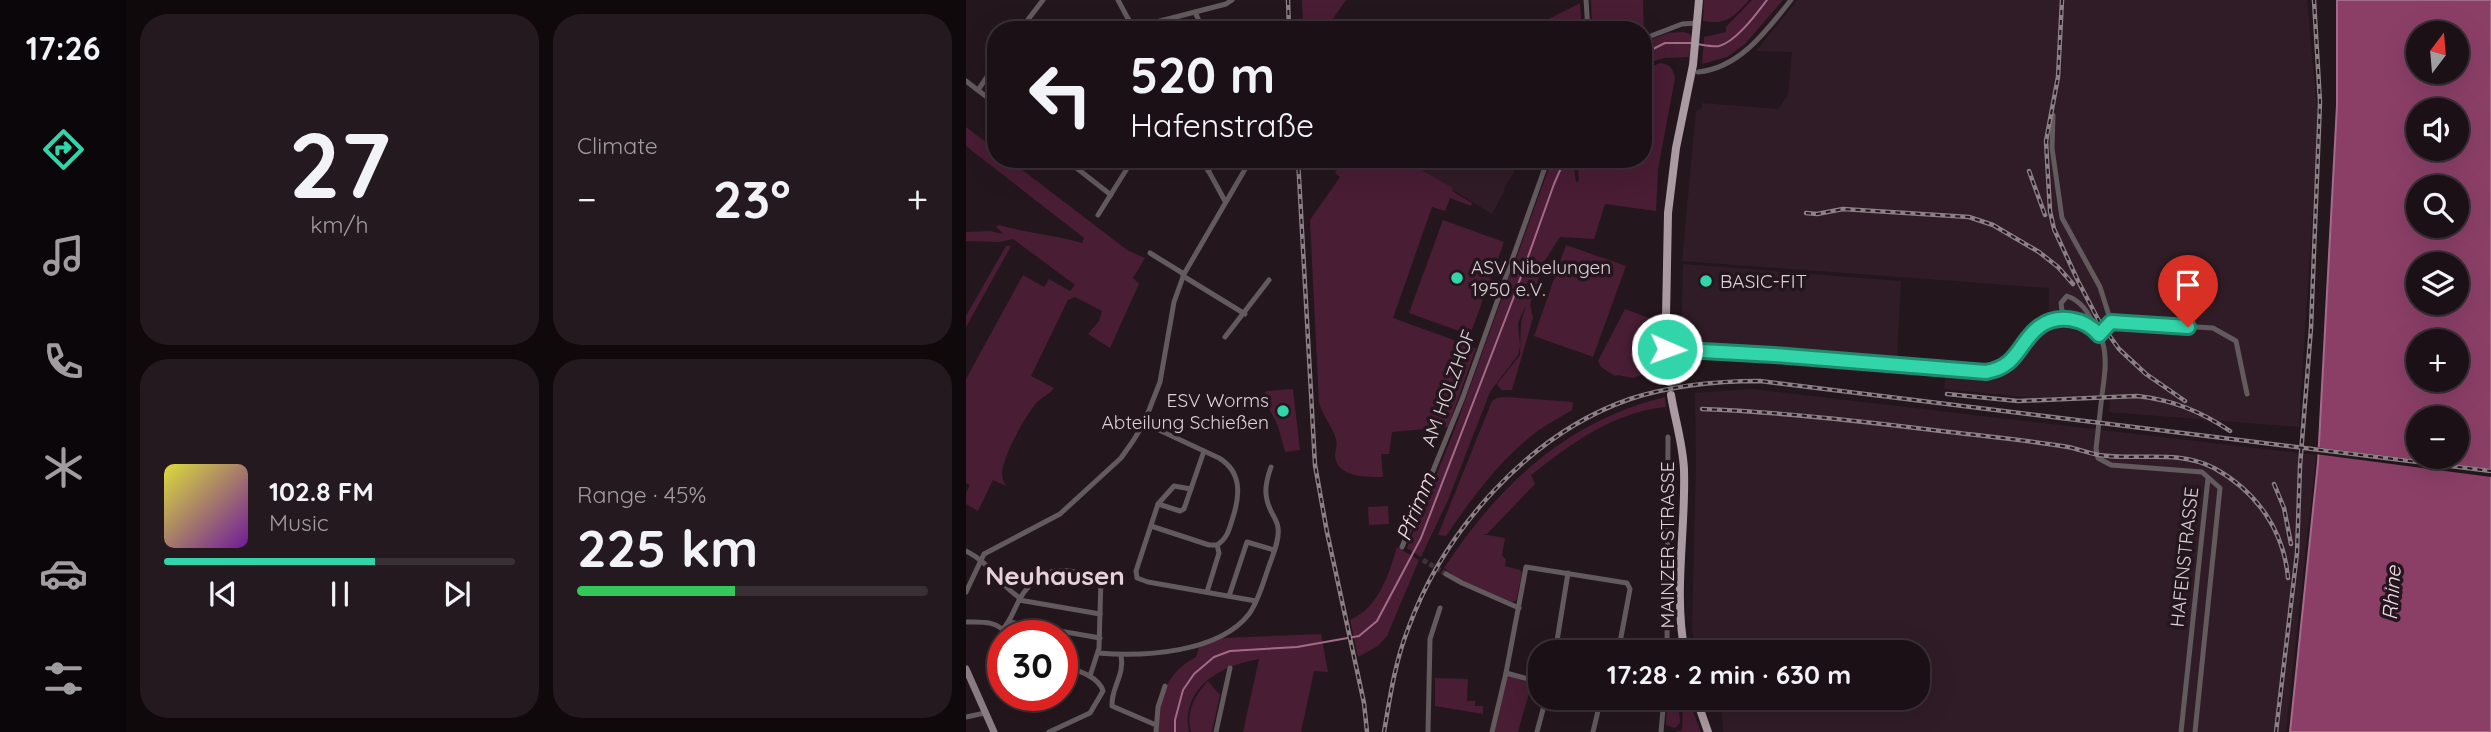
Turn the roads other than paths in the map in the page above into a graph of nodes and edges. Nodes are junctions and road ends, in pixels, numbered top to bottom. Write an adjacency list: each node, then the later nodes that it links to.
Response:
1 (1043, 0): 9 (street)
2 (1118, 0): 8 (street)
3 (1232, 0): 7 (street)
4 (1586, 0): 12 (street)
5 (1699, 0): 13 (main road)
6 (1791, 0): 15 (street)
7 (1195, 12): 10 (street); 11 (street)
8 (1129, 20)
9 (1027, 21)
10 (1162, 21)
11 (1199, 21)
12 (1587, 21)
13 (1698, 23): 14 (street); 15 (main road)
14 (1652, 36)
15 (1695, 72): 39 (main road)
16 (987, 77): 18 (street)
17 (966, 81): 18 (street)
18 (978, 90): 19 (street)
19 (987, 97)
20 (2053, 115): 36 (street)
21 (1076, 168): 28 (street)
22 (1128, 168): 28 (street)
23 (1206, 168): 27 (street)
24 (1210, 168): 27 (street)
25 (1245, 168): 29 (street)
26 (1545, 168): 52 (street, AM HOLZHOF)
27 (1208, 171): 29 (street)
28 (1111, 195): 30 (street)
29 (1225, 201): 32 (street)
30 (1098, 215)
31 (1150, 253): 32 (street)
32 (1184, 275): 34 (street); 43 (street)
33 (1269, 280): 34 (street)
34 (1245, 314): 38 (street)
35 (2063, 319): 37 (street); 37 (street); 39 (street)
36 (2111, 322): 37 (street); 41 (street)
37 (2098, 333): 47 (street)
38 (1225, 337)
39 (1667, 349): 40 (main road)
40 (1669, 382)
41 (2247, 394)
42 (1671, 395): 76 (main road, MAINZER STRASSE)
43 (1144, 423): 45 (street); 55 (street)
44 (1668, 437): 75 (street, MAINZER STRASSE)
45 (1204, 451): 48 (street); 51 (street)
46 (1271, 467): 53 (street)
47 (2208, 478): 102 (street, HAFENSTRASSE); 103 (street, HAFENSTRASSE)
48 (1191, 489): 49 (street); 49 (street)
49 (1158, 504): 50 (street)
50 (1151, 526): 51 (street); 61 (street)
51 (1217, 545): 61 (street)
52 (1402, 547)
53 (1273, 550): 62 (street); 64 (street)
54 (966, 551): 55 (street)
55 (981, 558): 60 (street); 63 (street)
56 (1569, 573): 66 (street); 73 (street); 74 (street)
57 (1446, 574): 66 (street)
58 (1101, 578): 59 (street); 63 (street); 67 (street)
59 (1117, 579)
60 (966, 592)
61 (1206, 592): 62 (street)
62 (1229, 596): 64 (street)
63 (1019, 599): 67 (street); 68 (street)
64 (1256, 601): 78 (street)
65 (1440, 607): 96 (street)
66 (1519, 608): 82 (street)
67 (1100, 614): 72 (street)
68 (1010, 620)
69 (966, 622): 70 (street)
70 (987, 623)
71 (1078, 634): 72 (street)
72 (1100, 638): 77 (street)
73 (1557, 640)
74 (1620, 640)
75 (1667, 640)
76 (1683, 640)
77 (1098, 653): 78 (street); 83 (street)
78 (1121, 655): 92 (street)
79 (1230, 668): 95 (street)
80 (966, 669): 90 (main road)
81 (1078, 671): 83 (street)
82 (1506, 673): 84 (street); 97 (street)
83 (1090, 676): 94 (street)
84 (1528, 679)
85 (1165, 686): 92 (street)
86 (1543, 710): 98 (street)
87 (1598, 710): 99 (street)
88 (1663, 710): 100 (street)
89 (1701, 710): 101 (main road)
90 (985, 713): 91 (street); 93 (main road)
91 (966, 717)
92 (1156, 729)
93 (994, 732)
94 (1049, 732)
95 (1216, 732)
96 (1427, 732)
97 (1492, 732)
98 (1538, 732)
99 (1593, 732)
100 (1661, 732)
101 (1709, 732)
102 (2181, 732)
103 (2195, 732)

